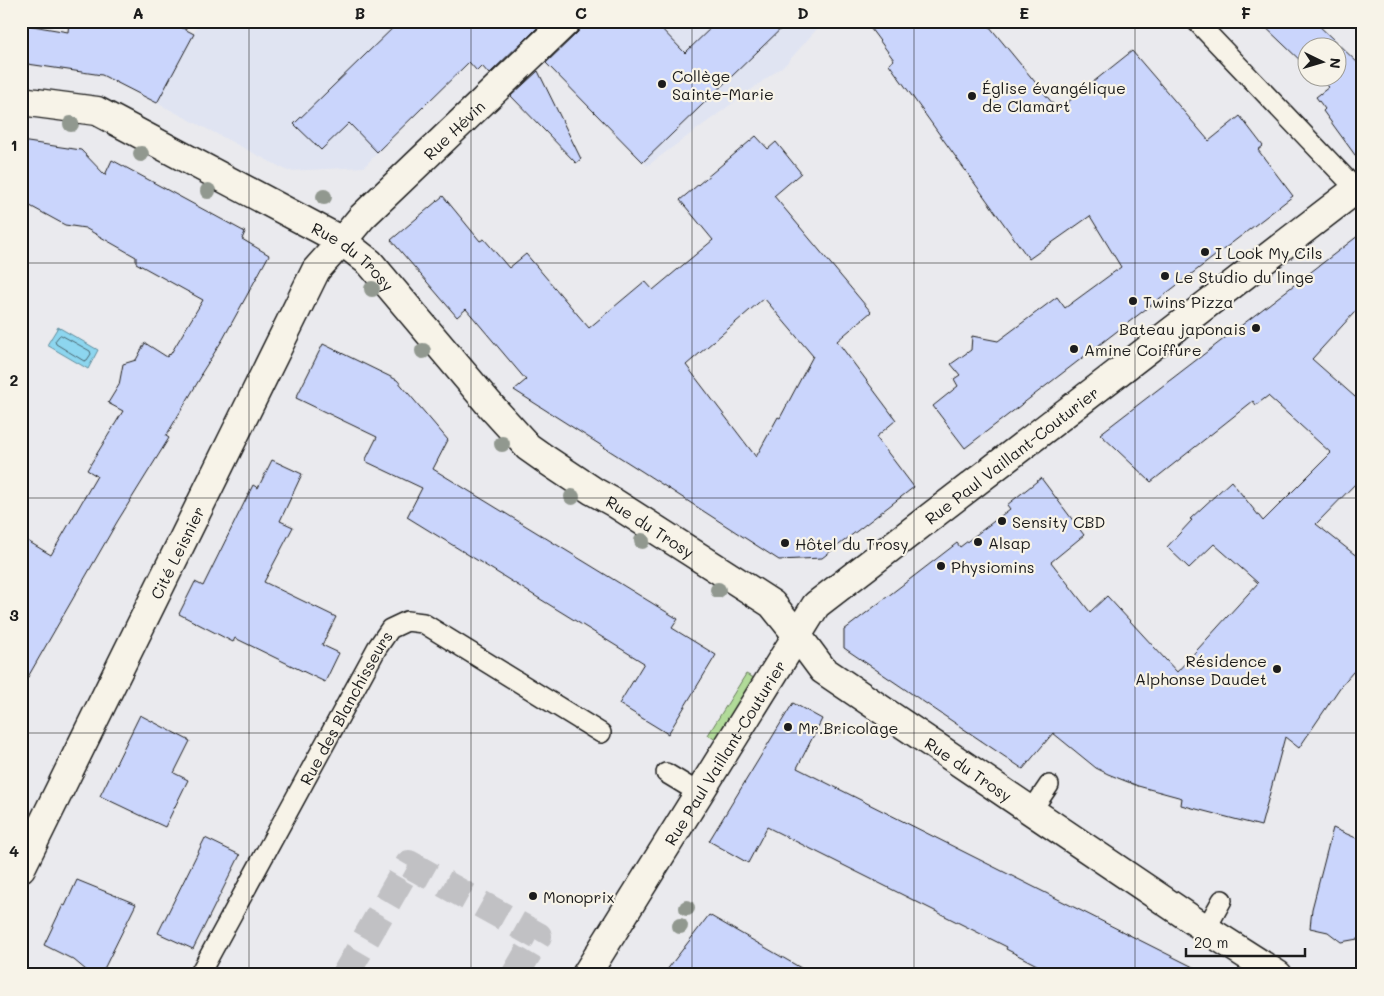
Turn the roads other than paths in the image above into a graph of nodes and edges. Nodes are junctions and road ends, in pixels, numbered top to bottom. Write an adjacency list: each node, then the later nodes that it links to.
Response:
1 (568, 21): 5 (street, Rue Hévin)
2 (1196, 21): 4 (lane)
3 (21, 101): 5 (street, Rue du Trosy)
4 (1359, 187): 6 (street, Rue Paul Vaillant-Couturier)
5 (342, 241): 6 (street, Rue du Trosy); 12 (street, Cité Leisnier)
6 (797, 635): 10 (street, Rue Paul Vaillant-Couturier); 11 (street, Rue du Trosy)
7 (601, 733): 15 (lane, Rue des Blanchisseurs)
8 (666, 773): 10 (lane)
9 (1049, 785): 11 (lane)
10 (699, 794): 16 (street, Rue Paul Vaillant-Couturier)
11 (1032, 810): 14 (street, Rue du Trosy)
12 (21, 868)
13 (1222, 900): 14 (lane)
14 (1206, 929): 17 (street, Rue du Trosy)
15 (199, 975)
16 (586, 975)
17 (1278, 975)

